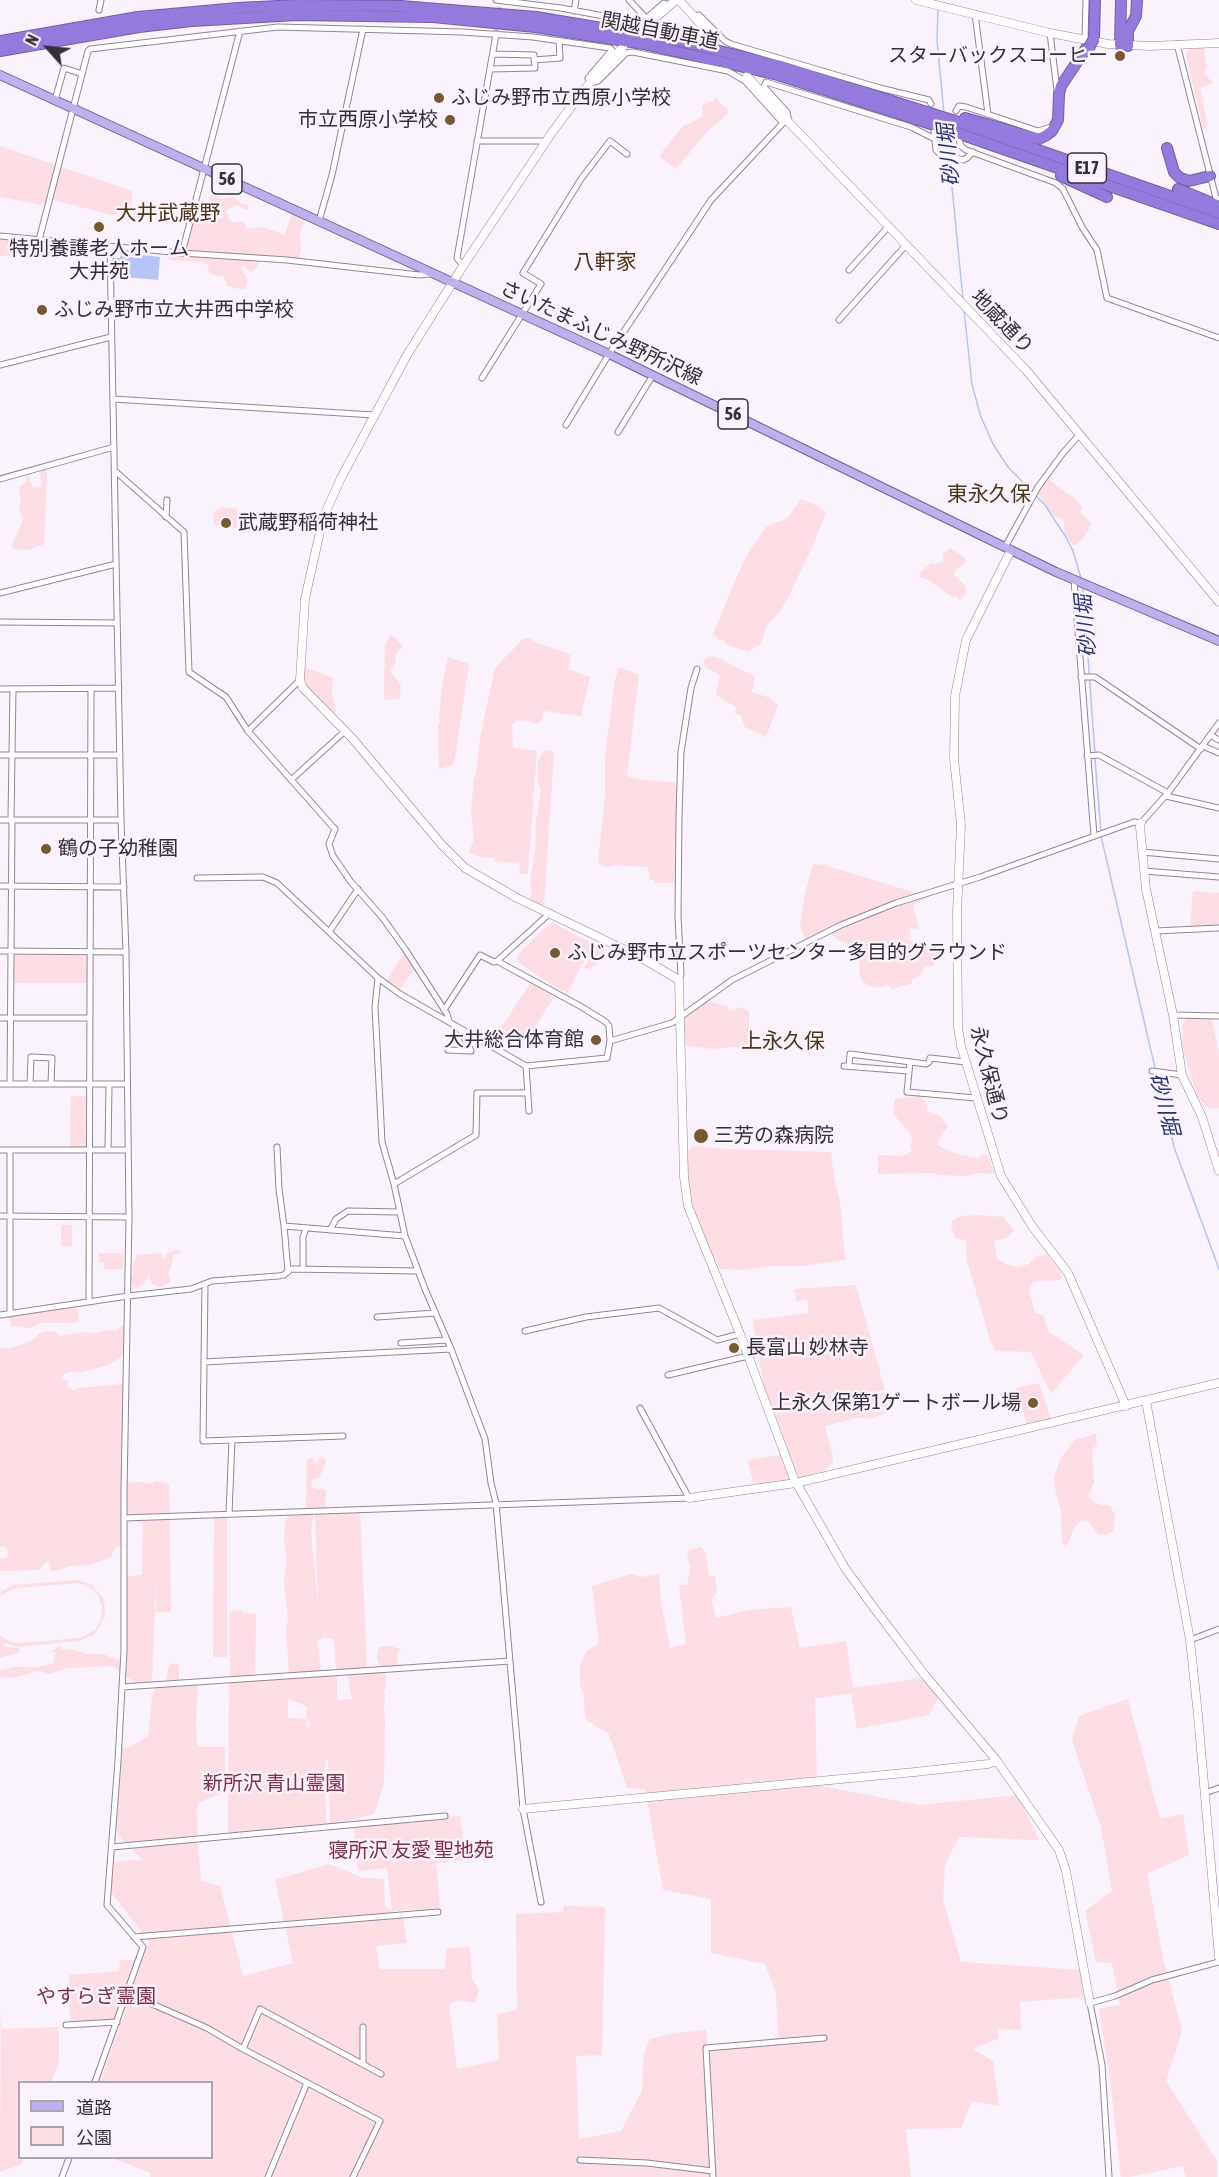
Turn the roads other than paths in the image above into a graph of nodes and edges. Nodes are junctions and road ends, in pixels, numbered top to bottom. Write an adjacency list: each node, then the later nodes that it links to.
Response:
1 (101, 0): 14 (street)
2 (576, 0): 15 (street)
3 (629, 0): 18 (street)
4 (916, 0): 13 (street)
5 (1086, 0): 26 (street)
6 (1090, 0): 26 (highway)
7 (1095, 0): 26 (highway)
8 (1121, 0): 29 (highway)
9 (1137, 0): 29 (highway)
10 (499, 1): 11 (street)
11 (523, 2): 15 (street)
12 (675, 2): 17 (street); 18 (street)
13 (933, 2): 16 (street)
14 (99, 10)
15 (574, 11): 18 (street)
16 (975, 14): 22 (street); 42 (street)
17 (693, 16): 23 (street); 43 (street)
18 (646, 22)
19 (363, 29): 20 (street); 21 (street); 60 (street)
20 (240, 31): 35 (street); 53 (street)
21 (496, 33): 25 (street); 32 (street)
22 (1050, 33): 26 (street); 42 (street)
23 (715, 40)
24 (0, 41): 43 (highway, 関越自動車道)
25 (559, 41): 33 (street); 38 (street)
26 (1089, 42): 29 (street); 41 (highway); 45 (highway)
27 (1219, 43): 28 (street)
28 (1177, 44): 29 (street); 54 (street)
29 (1124, 45)
30 (624, 47): 38 (street)
31 (0, 51): 43 (highway, 関越自動車道 / E17)
32 (493, 54): 33 (street); 34 (street)
33 (534, 60): 34 (street)
34 (490, 69): 47 (street)
35 (82, 74): 39 (street); 40 (street)
36 (0, 75): 39 (main road, さいたまふじみ野所沢線 / 56)
37 (747, 76): 44 (street, 地蔵通り)
38 (590, 83): 44 (street); 48 (street)
39 (55, 100): 40 (main road, さいたまふじみ野所沢線 / 56)
40 (73, 109): 53 (main road, さいたまふじみ野所沢線 / 56); 64 (street)
41 (1071, 113)
42 (988, 114): 45 (street)
43 (934, 117): 45 (highway); 45 (highway, 関越自動車道 / E17); 46 (street)
44 (786, 123): 46 (street); 62 (street, 地蔵通り); 76 (street)
45 (956, 124): 49 (highway, 関越自動車道 / E17); 51 (street); 59 (highway, 関越自動車道 / E17)
46 (935, 139): 51 (street)
47 (477, 141): 48 (street); 68 (street)
48 (546, 141): 68 (street)
49 (985, 142): 56 (highway); 61 (highway, 関越自動車道 / E17)
50 (1167, 148): 54 (highway)
51 (972, 152): 75 (street)
52 (627, 154): 72 (street)
53 (205, 169): 60 (main road, さいたまふじみ野所沢線 / 56); 67 (street)
54 (1210, 176): 57 (street)
55 (1178, 189): 58 (highway)
56 (1107, 197)
57 (1219, 199)
58 (1219, 206)
59 (1219, 213)
60 (319, 221): 70 (main road, さいたまふじみ野所沢線 / 56)
61 (1219, 224)
62 (888, 227): 65 (street, 地蔵通り); 69 (street)
63 (0, 236): 64 (street)
64 (39, 240): 66 (street)
65 (906, 244): 73 (street); 84 (street, 地蔵通り)
66 (110, 247): 67 (street); 74 (street)
67 (182, 253): 70 (street)
68 (463, 266): 71 (street)
69 (849, 270)
70 (435, 273): 71 (main road, さいたまふじみ野所沢線 / 56)
71 (453, 282): 72 (main road, さいたまふじみ野所沢線 / 56); 81 (street)
72 (522, 314): 76 (main road, さいたまふじみ野所沢線 / 56); 79 (street)
73 (839, 320)
74 (111, 337): 77 (street); 80 (street)
75 (1219, 338)
76 (609, 354): 78 (main road, さいたまふじみ野所沢線 / 56); 82 (street)
77 (0, 364)
78 (653, 375): 83 (street); 90 (main road, さいたまふじみ野所沢線 / 56)
79 (482, 378)
80 (113, 399): 81 (street); 85 (street)
81 (374, 416): 100 (street)
82 (566, 426)
83 (618, 432)
84 (1080, 434): 90 (street, 永久保通り); 94 (street, 地蔵通り)
85 (114, 447): 86 (street); 87 (street)
86 (115, 471): 89 (street); 91 (street)
87 (0, 479)
88 (167, 500): 89 (street)
89 (166, 517): 106 (street)
90 (1008, 548): 92 (main road, さいたまふじみ野所沢線 / 56); 131 (street, 永久保通り)
91 (116, 564): 93 (street); 96 (street)
92 (1075, 580): 97 (main road, さいたまふじみ野所沢線 / 56); 99 (street)
93 (0, 593)
94 (1219, 602)
95 (0, 622): 96 (street)
96 (117, 623): 102 (street)
97 (1219, 641)
98 (696, 669): 147 (street)
99 (1081, 677): 110 (street); 116 (street)
100 (300, 680): 106 (street); 107 (street)
101 (91, 688): 102 (street); 104 (street); 114 (street)
102 (119, 688): 115 (street)
103 (0, 689): 104 (street)
104 (13, 689): 113 (street)
105 (1219, 723): 108 (street)
106 (248, 731): 117 (street)
107 (345, 731): 117 (street); 137 (street)
108 (1210, 735): 109 (street); 110 (street)
109 (1219, 740)
110 (1202, 747): 111 (street); 118 (street)
111 (1219, 753)
112 (0, 755): 113 (street)
113 (12, 755): 114 (street); 121 (street)
114 (91, 755): 115 (street); 122 (street)
115 (120, 755): 123 (street)
116 (1088, 756): 118 (street); 125 (street)
117 (291, 780): 136 (street)
118 (1167, 794): 119 (street); 124 (street)
119 (1219, 808)
120 (0, 820): 121 (street)
121 (12, 820): 122 (street); 133 (street)
122 (90, 820): 123 (street); 134 (street)
123 (121, 820): 135 (street)
124 (1141, 823): 125 (street); 126 (street)
125 (1095, 836): 131 (street)
126 (1142, 852): 127 (street); 128 (street)
127 (1219, 859)
128 (1144, 871): 129 (street); 139 (street)
129 (1219, 877)
130 (197, 878): 140 (street)
131 (959, 885): 154 (street); 160 (street, 永久保通り)
132 (0, 886): 133 (street)
133 (12, 886): 134 (street); 142 (street)
134 (90, 886): 135 (street); 143 (street)
135 (124, 887): 144 (street)
136 (357, 889): 140 (street); 148 (street)
137 (550, 913): 145 (street); 147 (street)
138 (1219, 928): 139 (street)
139 (1155, 931): 149 (street)
140 (329, 932): 146 (street)
141 (0, 951): 142 (street)
142 (12, 951): 143 (street); 152 (street)
143 (89, 952): 144 (street); 153 (street)
144 (126, 952): 171 (street)
145 (497, 961): 148 (street); 157 (street)
146 (378, 978): 155 (street); 182 (street)
147 (679, 980): 154 (street)
148 (444, 1010): 155 (street)
149 (1173, 1015): 150 (street); 164 (street)
150 (1219, 1016)
151 (0, 1017): 152 (street)
152 (12, 1018): 153 (street); 166 (street)
153 (90, 1018): 169 (street)
154 (681, 1018): 157 (street); 203 (street)
155 (449, 1021): 156 (street)
156 (457, 1026): 158 (street); 161 (street)
157 (610, 1041): 161 (street)
158 (448, 1050)
159 (910, 1062): 160 (street); 162 (street); 162 (street)
160 (966, 1062): 173 (street, 永久保通り)
161 (526, 1066): 172 (street)
162 (909, 1071): 173 (street)
163 (1152, 1071): 164 (street)
164 (1182, 1075): 181 (street)
165 (0, 1084): 166 (street)
166 (10, 1084): 167 (street)
167 (30, 1084): 168 (street); 168 (street)
168 (51, 1084): 169 (street)
169 (90, 1084): 170 (street); 178 (street)
170 (109, 1084): 171 (street); 179 (street)
171 (127, 1084): 180 (street)
172 (528, 1093): 174 (street); 182 (street)
173 (976, 1098): 212 (street, 永久保通り)
174 (529, 1111)
175 (277, 1147): 188 (street)
176 (0, 1149): 177 (street)
177 (10, 1150): 178 (street); 184 (street)
178 (89, 1150): 179 (street); 186 (street)
179 (108, 1150): 180 (street)
180 (128, 1150): 187 (street)
181 (1219, 1171)
182 (394, 1184): 183 (street)
183 (399, 1212): 190 (street); 191 (street)
184 (10, 1215): 185 (street); 186 (street); 199 (street)
185 (0, 1216)
186 (89, 1217): 187 (street); 197 (street)
187 (129, 1217): 196 (street)
188 (284, 1226): 189 (street); 193 (street)
189 (306, 1228): 190 (street); 192 (street)
190 (330, 1230): 191 (street)
191 (405, 1236): 194 (street)
192 (303, 1269): 193 (street); 194 (street)
193 (288, 1271): 195 (street)
194 (418, 1271): 198 (street)
195 (205, 1284): 196 (street); 208 (street)
196 (128, 1296): 197 (street); 220 (street)
197 (89, 1302): 199 (street)
198 (435, 1313): 201 (street); 204 (street)
199 (10, 1314): 200 (street)
200 (0, 1315)
201 (377, 1317)
202 (525, 1331): 203 (street)
203 (740, 1334): 207 (street)
204 (447, 1340): 205 (street); 206 (street)
205 (401, 1343)
206 (451, 1349): 208 (street); 218 (street)
207 (748, 1356): 209 (street); 216 (street)
208 (204, 1362): 215 (street)
209 (668, 1375)
210 (1219, 1383): 211 (street)
211 (1146, 1401): 212 (street); 222 (street)
212 (1126, 1406): 216 (street)
213 (640, 1408): 217 (street)
214 (343, 1436): 215 (street)
215 (232, 1440): 219 (street)
216 (796, 1483): 217 (street); 225 (street)
217 (689, 1498): 218 (street)
218 (496, 1503): 219 (street); 223 (street)
219 (229, 1514): 220 (street)
220 (124, 1518): 224 (street)
221 (1219, 1629): 222 (street)
222 (1190, 1640): 227 (street)
223 (510, 1661): 224 (street); 228 (street)
224 (122, 1687): 230 (street)
225 (997, 1761): 228 (street); 237 (street)
226 (1219, 1788): 227 (street)
227 (1205, 1793): 234 (street)
228 (524, 1809): 231 (street)
229 (445, 1816): 230 (street)
230 (112, 1847): 233 (street)
231 (541, 1902)
232 (438, 1912): 233 (street)
233 (134, 1937): 236 (street)
234 (1219, 1957)
235 (1219, 1962): 237 (street)
236 (127, 1993): 238 (street); 242 (street)
237 (1090, 2003): 253 (street)
238 (117, 2022): 239 (street); 245 (street)
239 (66, 2025)
240 (363, 2027): 243 (street)
241 (824, 2038): 249 (street)
242 (243, 2049): 243 (street); 246 (street)
243 (363, 2064): 244 (street)
244 (381, 2074)
245 (95, 2081)
246 (307, 2083): 251 (street); 252 (street)
247 (68, 2159): 250 (street)
248 (580, 2160): 249 (street)
249 (713, 2174)
250 (62, 2177)
251 (268, 2177)
252 (352, 2177)
253 (1109, 2177)

